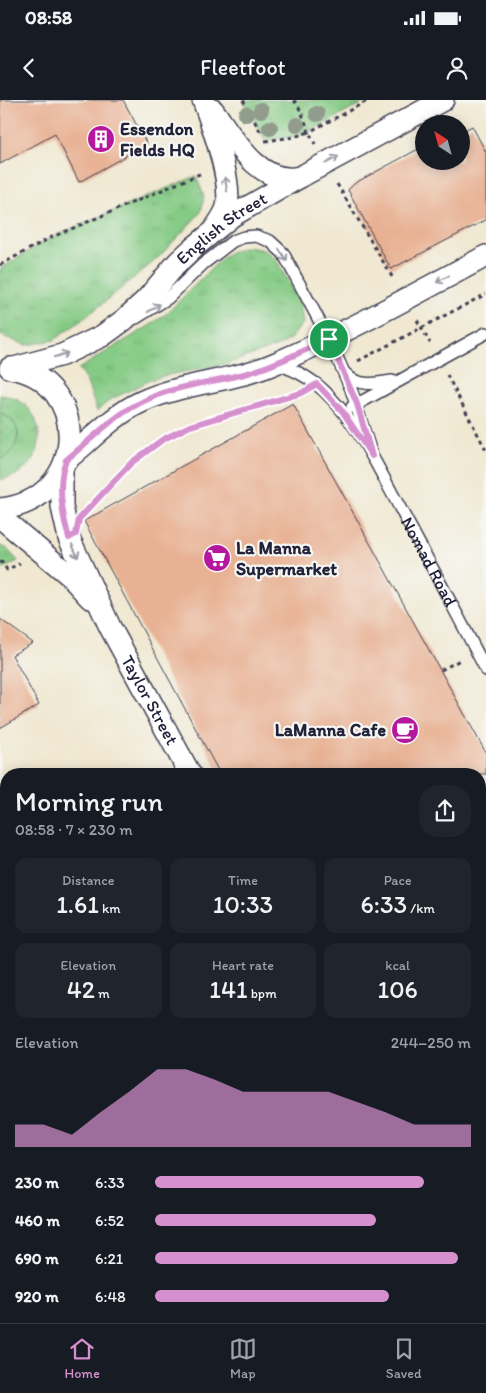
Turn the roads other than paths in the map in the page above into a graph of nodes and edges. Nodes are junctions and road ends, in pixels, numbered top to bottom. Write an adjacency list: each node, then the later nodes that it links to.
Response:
1 (205, 100): 3 (street); 4 (street, one-way to 1)
2 (444, 100): 3 (street, English Street, one-way to 2)
3 (300, 177): 4 (street, English Street)
4 (214, 230): 6 (street, English Street)
5 (486, 256): 8 (street, one-way to 8)
6 (111, 330): 8 (lane, Nomad Road, one-way to 8); 10 (street, English Street, one-way to 6)
7 (486, 333): 12 (lane)
8 (329, 339): 9 (street); 11 (lane, Nomad Road)
9 (274, 364): 14 (lane, Nomad Road); 16 (street)
10 (4, 367): 16 (street, Taylor Street)
11 (344, 372): 12 (lane); 13 (lane, Nomad Road)
12 (406, 378): 13 (lane)
13 (357, 404): 14 (lane); 15 (lane, Nomad Road)
14 (343, 412): 15 (lane, Nomad Road)
15 (372, 456): 20 (lane, Nomad Road)
16 (64, 465): 17 (street); 19 (street, Taylor Street, one-way to 19)
17 (0, 509)
18 (0, 518): 19 (street, Taylor Street)
19 (110, 627): 21 (street, Taylor Street)
20 (486, 670)
21 (187, 768)

